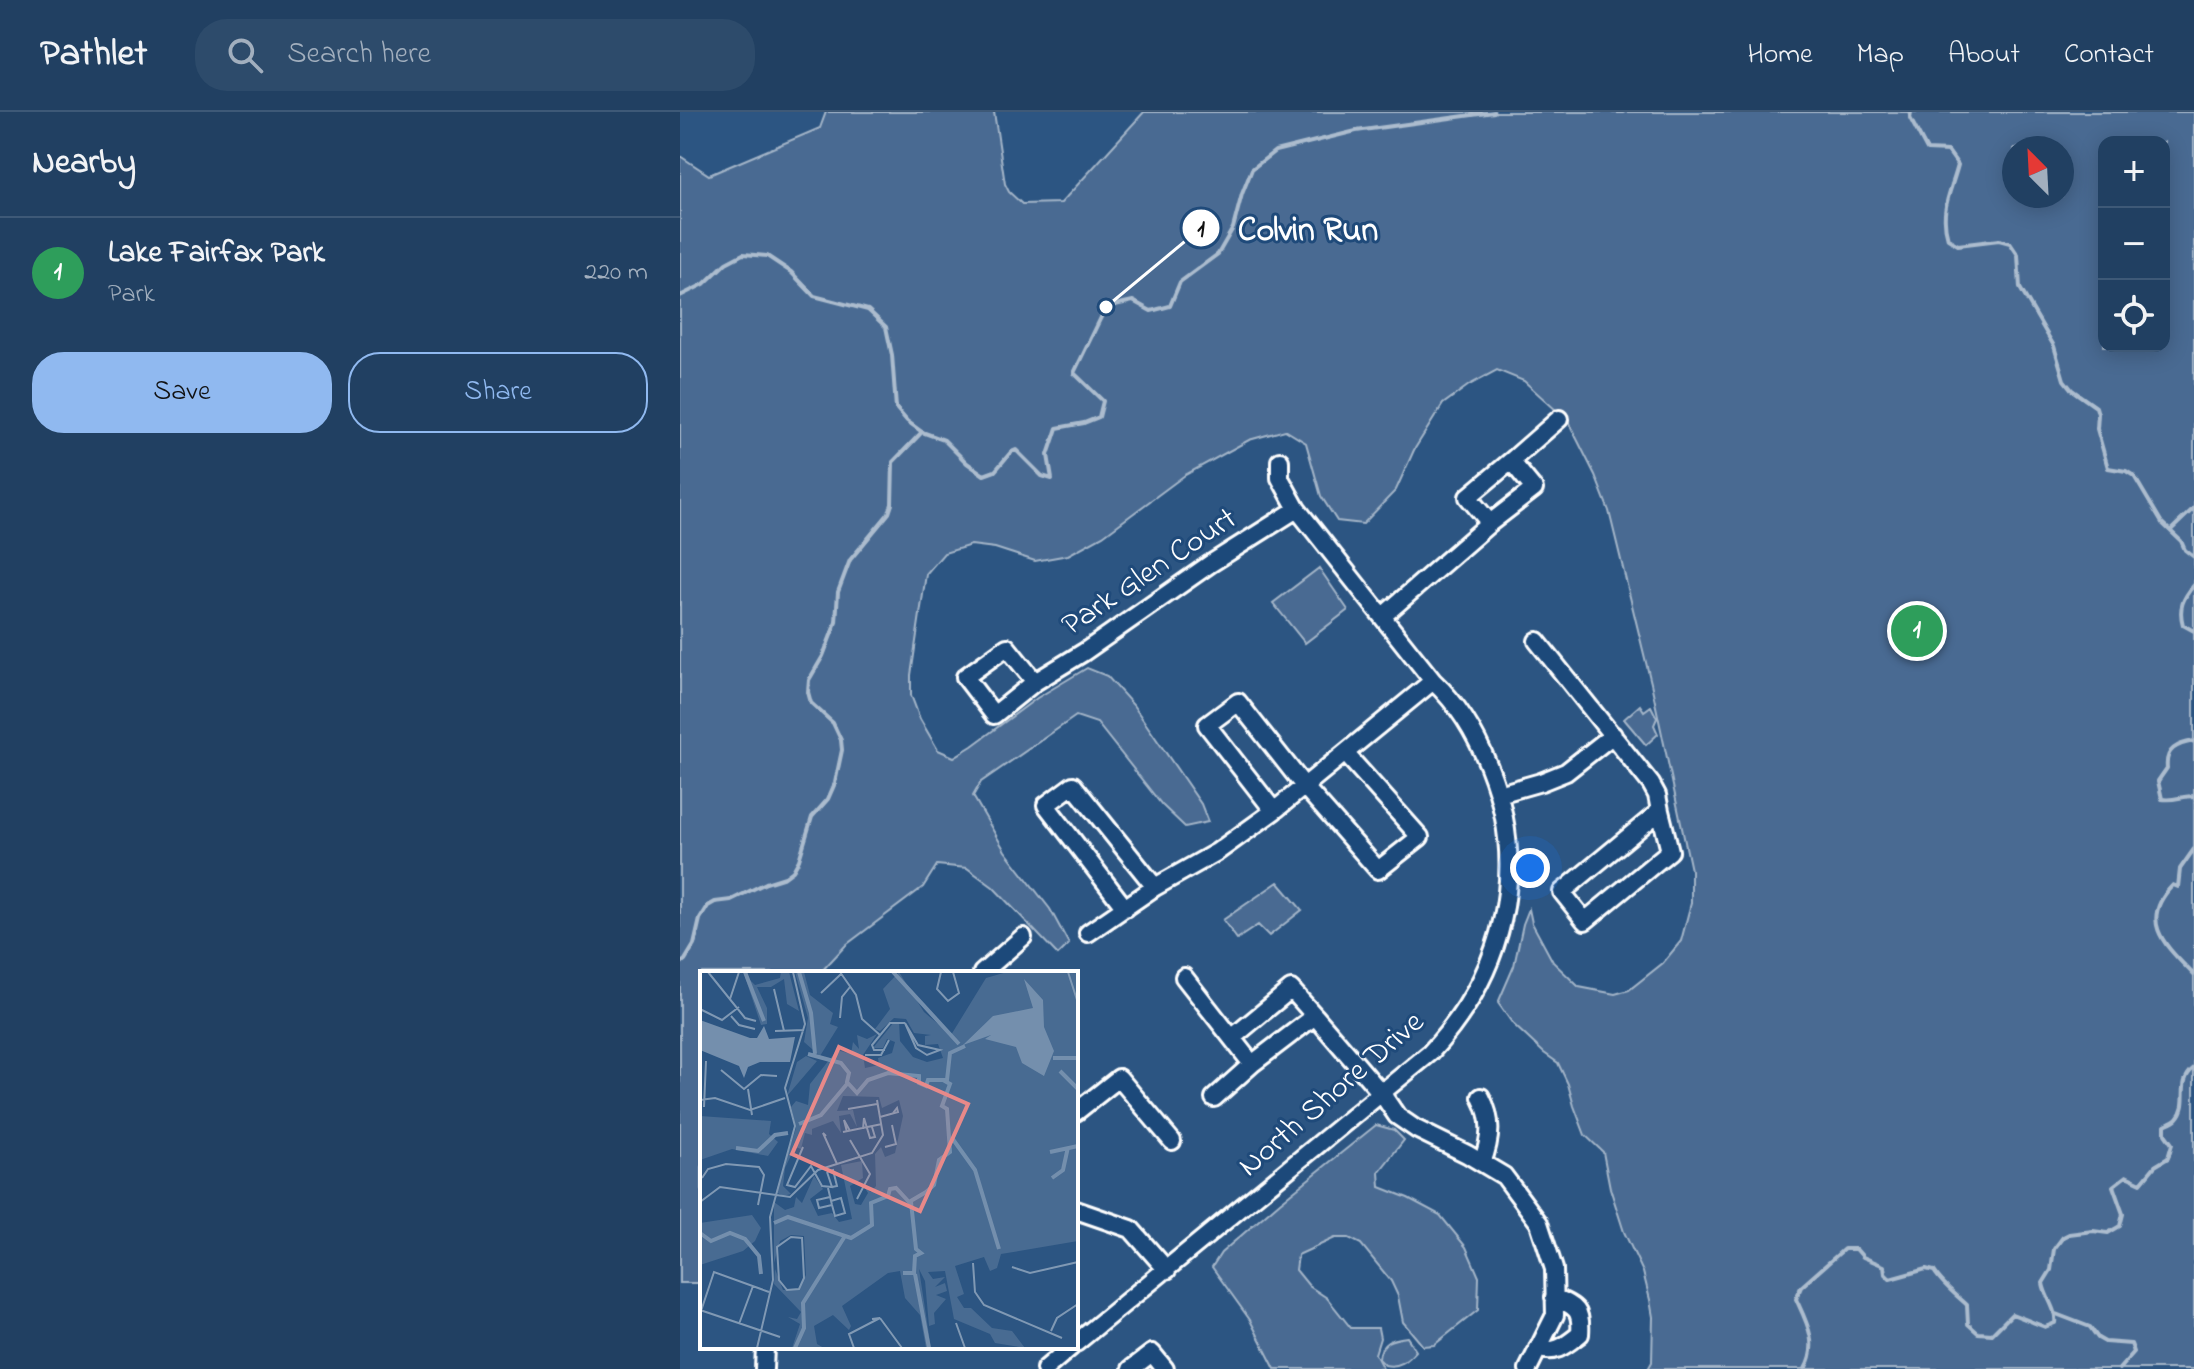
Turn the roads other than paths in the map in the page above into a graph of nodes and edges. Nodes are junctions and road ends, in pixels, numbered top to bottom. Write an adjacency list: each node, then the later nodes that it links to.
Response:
1 (1559, 419): 3 (street)
2 (1280, 461): 4 (street, North Shore Drive)
3 (1511, 461): 5 (street); 5 (street)
4 (1297, 509): 6 (street, North Shore Drive); 9 (street, Park Glen Court)
5 (1490, 523): 6 (street)
6 (1383, 616): 8 (street, North Shore Drive)
7 (1537, 641): 10 (street)
8 (1433, 681): 11 (street); 13 (street, North Shore Drive)
9 (1035, 682)
10 (1613, 735): 13 (street); 15 (street)
11 (1345, 753): 12 (street); 12 (street)
12 (1304, 786): 14 (street); 14 (street)
13 (1499, 794): 25 (street, North Shore Drive)
14 (1274, 811): 16 (street)
15 (1660, 811): 15 (street)
16 (1155, 887): 17 (street); 17 (street)
17 (1125, 908): 18 (street)
18 (1088, 933)
19 (1023, 937): 20 (street)
20 (984, 971)
21 (1184, 977): 23 (street)
22 (1315, 1016): 23 (street); 24 (street); 25 (street)
23 (1232, 1038): 24 (street)
24 (1252, 1064): 27 (street)
25 (1382, 1094): 30 (street); 32 (street, North Shore Drive)
26 (1481, 1097): 30 (street)
27 (1214, 1098)
28 (1078, 1110): 29 (street)
29 (1172, 1141)
30 (1482, 1163): 33 (street)
31 (1078, 1211): 32 (street)
32 (1167, 1270): 34 (street, North Shore Drive)
33 (1554, 1297): 35 (street); 35 (street)
34 (1078, 1341)
35 (1538, 1348): 42 (street)
36 (765, 1349): 38 (street)
37 (1069, 1349): 39 (street)
38 (764, 1369)
39 (1045, 1369)
40 (1131, 1369): 41 (street)
41 (1165, 1369)
42 (1528, 1369)

